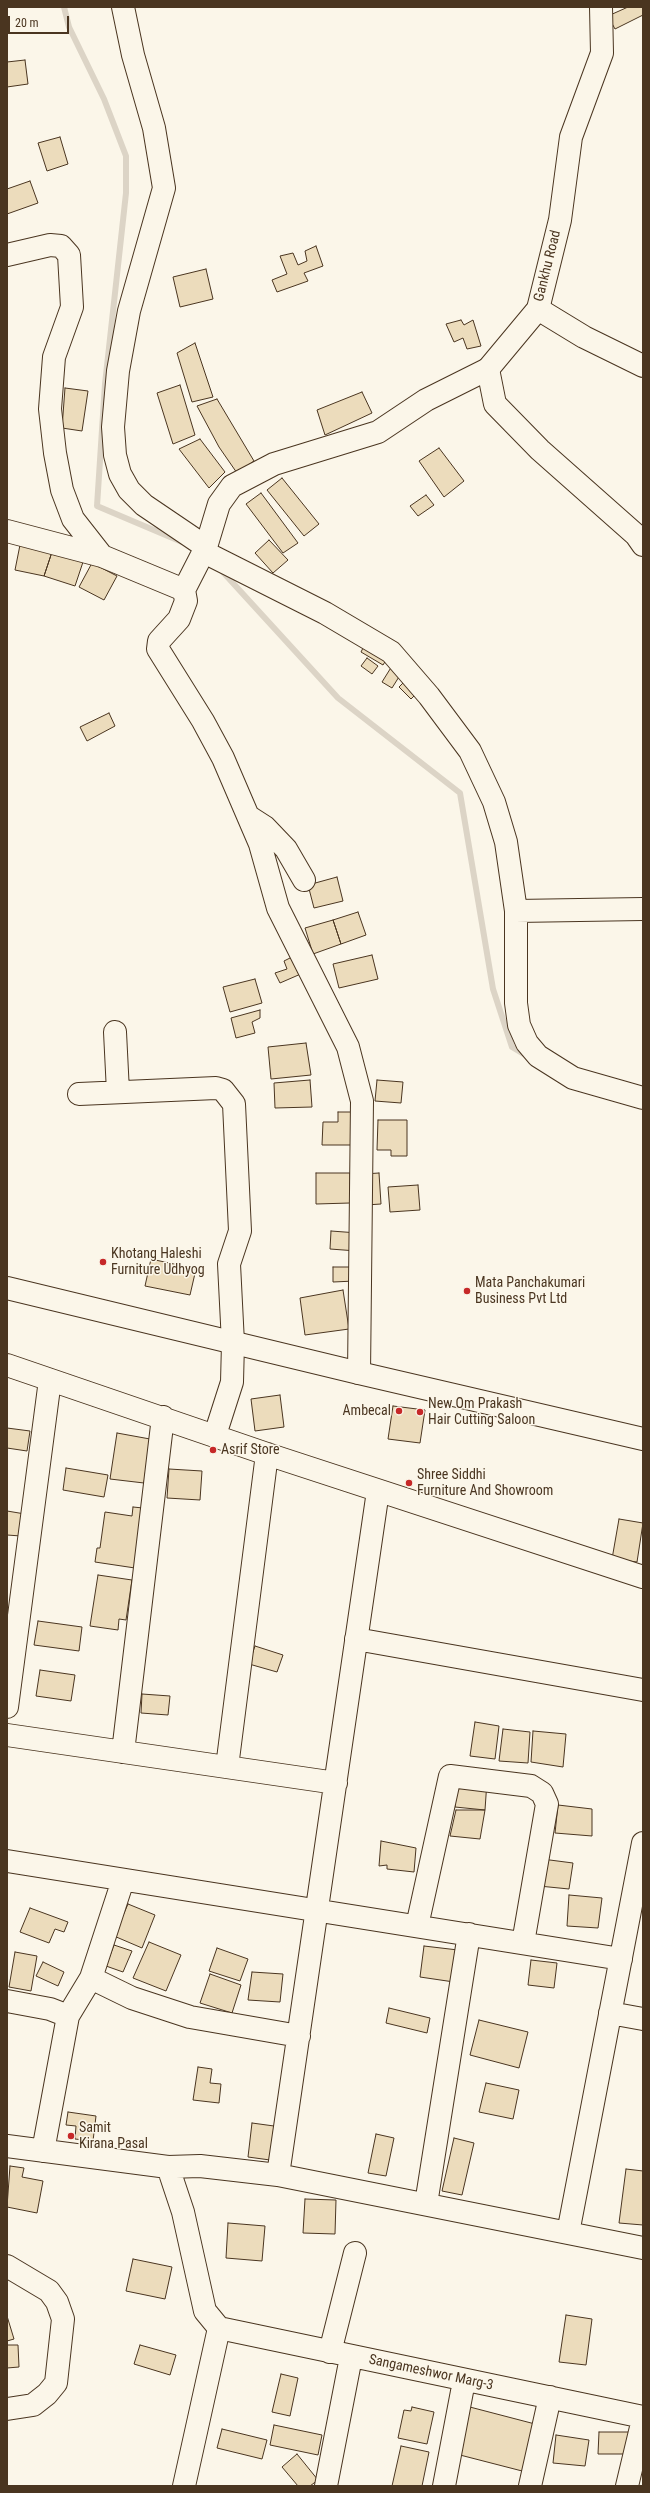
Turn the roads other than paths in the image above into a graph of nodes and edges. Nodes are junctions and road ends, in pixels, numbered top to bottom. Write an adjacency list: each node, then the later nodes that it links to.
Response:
1 (123, 7): 9 (street)
2 (601, 7): 4 (street, Gankhu Road)
3 (7, 255): 10 (street)
4 (538, 309): 5 (street); 6 (street, Gankhu Road)
5 (643, 366)
6 (488, 369): 8 (street); 9 (street)
7 (7, 531): 10 (street)
8 (643, 545)
9 (205, 550): 11 (street); 15 (street)
10 (102, 556): 11 (street)
11 (184, 590): 12 (street)
12 (248, 816): 13 (street); 23 (street)
13 (304, 880)
14 (643, 909): 15 (street)
15 (516, 911): 19 (street)
16 (115, 1032): 17 (street)
17 (118, 1092): 18 (street); 21 (street)
18 (79, 1094)
19 (643, 1098)
20 (7, 1288): 21 (street)
21 (233, 1343): 23 (street); 26 (street)
22 (7, 1366): 24 (street)
23 (359, 1373): 27 (street)
24 (50, 1380): 25 (street); 33 (street)
25 (163, 1418): 26 (street); 35 (street)
26 (215, 1435): 28 (street)
27 (643, 1439)
28 (267, 1454): 29 (street); 36 (street)
29 (378, 1491): 30 (street); 31 (street)
30 (643, 1577)
31 (356, 1639): 32 (street); 37 (street)
32 (643, 1690)
33 (7, 1707)
34 (7, 1735): 35 (street)
35 (123, 1752): 36 (street)
36 (227, 1767): 37 (street)
37 (336, 1783): 41 (street)
38 (643, 1843): 45 (street)
39 (7, 1861): 40 (street)
40 (123, 1880): 41 (street); 46 (street)
41 (317, 1910): 42 (street); 51 (street)
42 (417, 1926): 43 (street); 44 (street)
43 (469, 1934): 44 (street); 56 (street)
44 (523, 1943): 45 (street)
45 (621, 1958): 48 (street)
46 (91, 1978): 49 (street); 51 (street)
47 (7, 2001): 49 (street)
48 (610, 2013): 50 (street); 57 (street)
49 (68, 2016): 53 (street)
50 (643, 2019)
51 (298, 2036): 55 (street)
52 (7, 2146): 53 (street)
53 (43, 2151): 54 (street)
54 (168, 2167): 55 (street); 61 (street)
55 (278, 2175): 56 (street)
56 (426, 2204): 57 (street)
57 (568, 2233): 58 (street)
58 (643, 2248)
59 (355, 2253): 62 (street)
60 (7, 2266): 66 (street)
61 (220, 2328): 62 (street, Sangameshwor Marg-3); 68 (street)
62 (330, 2352): 63 (street, Sangameshwor Marg-3)
63 (351, 2357): 64 (street, Sangameshwor Marg-3); 69 (street)
64 (464, 2381): 65 (street, Sangameshwor Marg-3); 70 (street)
65 (550, 2397): 67 (street, Sangameshwor Marg-3); 71 (street)
66 (7, 2410)
67 (643, 2418): 72 (street)
68 (184, 2486)
69 (326, 2486)
70 (444, 2486)
71 (530, 2486)
72 (627, 2486)

